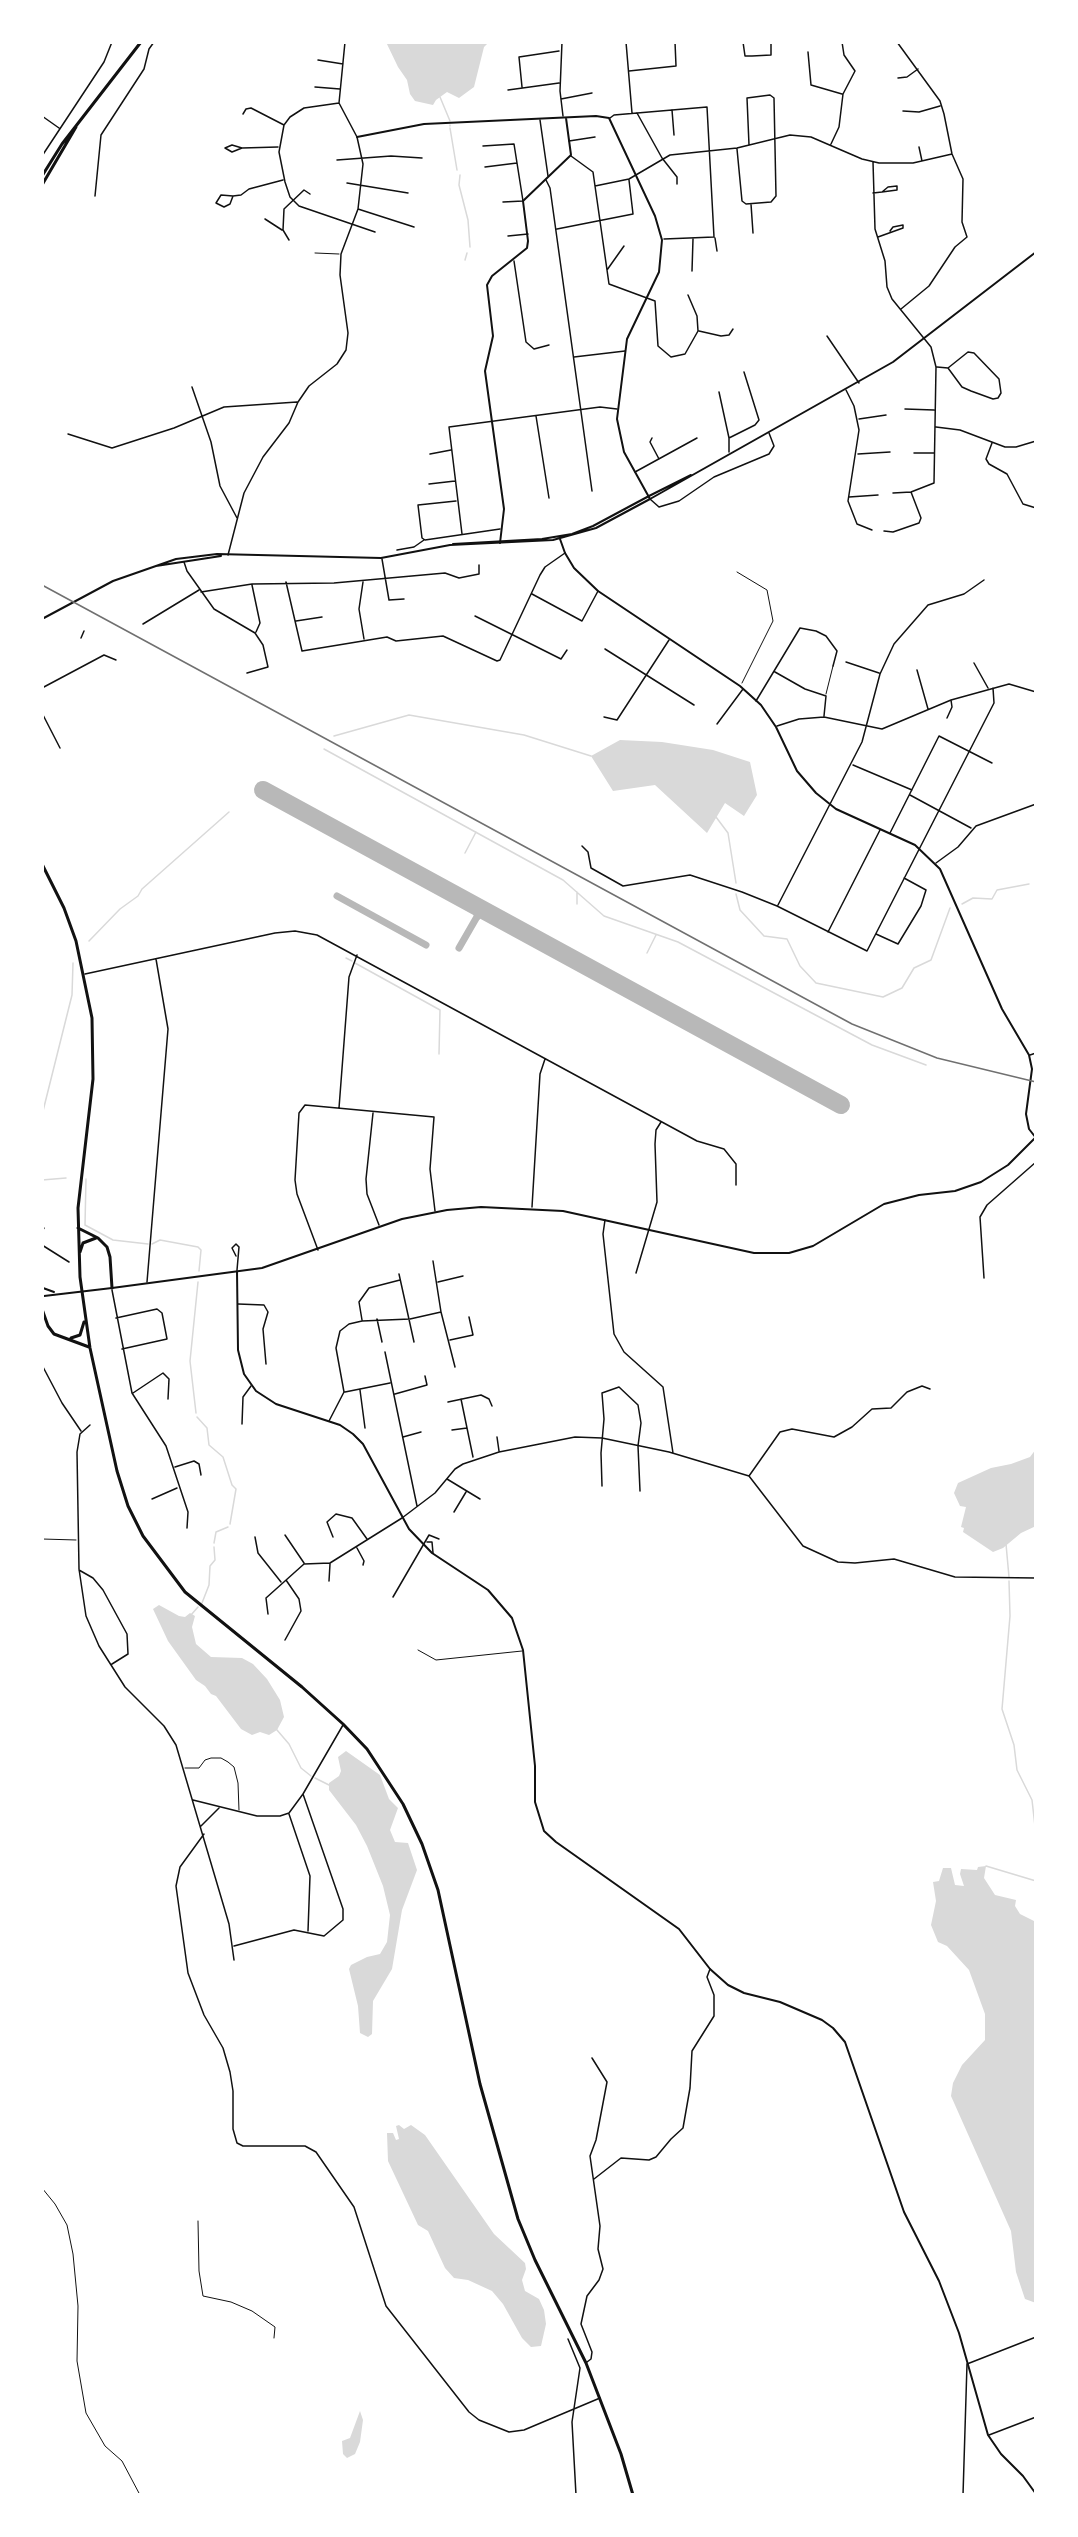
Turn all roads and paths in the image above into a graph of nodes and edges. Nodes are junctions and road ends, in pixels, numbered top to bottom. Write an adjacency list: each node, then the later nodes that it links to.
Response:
1 (112, 42): 40 (street)
2 (141, 42): 27 (highway)
3 (154, 42): 79 (street)
4 (345, 42): 15 (street)
5 (562, 42): 12 (street)
6 (626, 42): 17 (street)
7 (675, 42): 17 (street)
8 (743, 42): 9 (street)
9 (771, 42)
10 (842, 42): 25 (street)
11 (897, 42): 16 (street)
12 (561, 51): 19 (street); 21 (street)
13 (808, 52): 25 (street)
14 (318, 60): 15 (street)
15 (343, 64): 22 (street)
16 (918, 69): 18 (street); 29 (street)
17 (629, 71): 32 (street)
18 (898, 78)
19 (560, 83): 21 (street); 26 (street)
20 (315, 87): 22 (street)
21 (522, 87): 23 (street)
22 (340, 89): 28 (street)
23 (508, 90)
24 (592, 93): 26 (street)
25 (843, 94): 46 (street)
26 (561, 99): 36 (street)
27 (93, 101): 65 (highway); 73 (highway)
28 (339, 103): 39 (street); 43 (street)
29 (941, 106): 31 (street); 54 (street)
30 (672, 110): 33 (street); 41 (street); 53 (street)
31 (903, 111)
32 (632, 113): 33 (street); 37 (street)
33 (637, 113): 59 (street)
34 (243, 114): 39 (street)
35 (42, 116): 40 (street)
36 (565, 118): 37 (street); 38 (street); 45 (street)
37 (609, 118): 66 (street)
38 (540, 120): 43 (street); 67 (street)
39 (284, 125): 49 (street)
40 (59, 128): 56 (street)
41 (674, 135)
42 (774, 136): 46 (street); 47 (street); 47 (street); 84 (street)
43 (357, 137): 57 (street)
44 (595, 137): 45 (street)
45 (569, 141): 55 (street)
46 (830, 144): 62 (street)
47 (749, 145): 52 (street)
48 (483, 146): 63 (street)
49 (279, 147): 51 (street); 69 (street)
50 (919, 147): 61 (street)
51 (242, 148): 51 (street)
52 (737, 148): 53 (street); 84 (street)
53 (710, 150): 59 (street); 97 (street)
54 (952, 154): 61 (street); 112 (street)
55 (571, 155): 67 (street); 74 (street)
56 (42, 156)
57 (363, 158): 58 (street); 60 (street); 71 (street)
58 (422, 158)
59 (662, 158): 66 (street); 72 (street)
60 (338, 160)
61 (922, 161): 62 (street)
62 (873, 162): 77 (street)
63 (517, 163): 64 (street); 82 (street)
64 (485, 167)
65 (42, 176)
66 (635, 176): 68 (street); 101 (street)
67 (547, 178): 82 (street); 91 (street)
68 (629, 179): 74 (street); 87 (street)
69 (284, 180): 80 (street); 81 (street)
70 (347, 183): 71 (street)
71 (362, 184): 76 (street); 85 (street)
72 (677, 184)
73 (42, 185)
74 (594, 186): 87 (street)
75 (882, 192): 77 (street)
76 (408, 193)
77 (872, 193): 98 (street)
78 (310, 194): 81 (street)
79 (95, 196)
80 (233, 196): 80 (street)
81 (292, 200): 88 (street); 90 (street)
82 (523, 201): 83 (street); 95 (street)
83 (502, 202)
84 (751, 203): 94 (street)
85 (358, 209): 88 (street); 89 (street)
86 (265, 219): 90 (street)
87 (598, 222): 91 (street); 108 (street)
88 (353, 224): 93 (street); 106 (street)
89 (414, 227)
90 (283, 230): 100 (street)
91 (556, 230): 119 (street)
92 (890, 231): 98 (street)
93 (375, 232)
94 (753, 233)
95 (528, 234): 96 (street); 107 (street)
96 (508, 236)
97 (714, 237): 99 (street); 103 (street)
98 (877, 237): 112 (street)
99 (693, 238): 101 (street); 109 (street)
100 (290, 240)
101 (662, 240): 111 (street)
102 (624, 246): 108 (street)
103 (717, 251)
104 (1036, 252): 116 (street)
105 (315, 253): 106 (street)
106 (341, 254): 127 (street)
107 (514, 260): 117 (street); 136 (street)
108 (606, 271): 111 (street)
109 (692, 271)
110 (688, 295): 114 (street)
111 (647, 298): 114 (street); 118 (street)
112 (900, 309): 116 (street)
113 (733, 329): 114 (street)
114 (698, 331)
115 (827, 336): 123 (street)
116 (925, 339): 120 (street); 123 (street)
117 (549, 345)
118 (625, 351): 119 (street); 128 (street)
119 (573, 358): 130 (street)
120 (936, 367): 121 (street); 131 (street)
121 (948, 368): 121 (street)
122 (744, 372): 142 (street)
123 (859, 383): 125 (street)
124 (192, 387): 132 (street)
125 (846, 390): 135 (street); 138 (street)
126 (719, 392): 142 (street)
127 (298, 402): 132 (street); 165 (street)
128 (618, 409): 130 (street); 153 (street)
129 (905, 409): 131 (street)
130 (580, 410): 134 (street); 156 (street)
131 (936, 410): 137 (street)
132 (202, 414): 139 (street); 165 (street)
133 (886, 415): 135 (street)
134 (536, 416): 136 (street); 162 (street)
135 (858, 419): 150 (street)
136 (492, 421): 145 (street); 166 (street)
137 (936, 427): 144 (street); 151 (street)
138 (769, 432): 149 (street); 160 (street)
139 (68, 434)
140 (652, 438): 152 (street)
141 (697, 438): 152 (street)
142 (729, 438): 149 (street)
143 (1036, 441): 144 (street)
144 (992, 442): 164 (street)
145 (451, 450): 148 (street); 154 (street)
146 (890, 452): 150 (street)
147 (914, 453): 151 (street)
148 (430, 454)
149 (730, 454): 160 (street)
150 (857, 454): 161 (street)
151 (935, 454): 157 (street)
152 (659, 459): 153 (street)
153 (635, 472): 160 (street)
154 (455, 481): 155 (street); 163 (street)
155 (429, 484)
156 (592, 491)
157 (911, 492): 158 (street); 168 (street)
158 (893, 494)
159 (878, 495): 161 (street)
160 (650, 497): 170 (street)
161 (848, 497): 167 (street)
162 (549, 498)
163 (458, 501): 169 (street); 171 (street)
164 (1036, 508)
165 (237, 518): 175 (street)
166 (501, 529): 169 (street); 172 (street)
167 (872, 530)
168 (884, 531)
169 (462, 534): 171 (street)
170 (560, 538): 172 (street); 174 (street)
171 (424, 540): 173 (street)
172 (500, 542): 176 (street)
173 (397, 550)
174 (565, 553): 186 (street); 187 (street)
175 (226, 555): 176 (street); 177 (street)
176 (381, 558): 180 (street)
177 (183, 559): 185 (street); 191 (street)
178 (479, 565): 180 (street)
179 (737, 572): 211 (street)
180 (385, 579): 182 (street); 188 (street)
181 (984, 580): 209 (street)
182 (363, 581): 183 (street); 198 (street)
183 (286, 582): 184 (street); 192 (street)
184 (252, 584): 185 (street); 195 (street)
185 (200, 591): 193 (street); 195 (street)
186 (598, 591): 187 (street); 199 (street)
187 (531, 594): 196 (street)
188 (404, 599)
189 (322, 616): 192 (street)
190 (475, 616): 196 (street)
191 (42, 618)
192 (295, 621): 198 (street)
193 (143, 624)
194 (84, 631): 197 (street)
195 (255, 633): 208 (street)
196 (512, 635): 198 (street); 201 (street)
197 (81, 638)
198 (364, 640)
199 (669, 640): 210 (street); 211 (street)
200 (605, 649): 210 (street)
201 (567, 650)
202 (116, 660): 212 (street)
203 (846, 662): 209 (street)
204 (974, 663): 214 (street)
205 (833, 666): 207 (street); 216 (street)
206 (917, 670): 220 (street)
207 (775, 672): 216 (street); 218 (street)
208 (247, 673)
209 (880, 674): 227 (street)
210 (646, 676): 219 (street); 222 (street)
211 (742, 686): 218 (street); 225 (street)
212 (42, 688)
213 (993, 688): 214 (street); 215 (street); 229 (street)
214 (988, 689): 217 (street)
215 (1036, 692)
216 (826, 696): 223 (street)
217 (951, 700): 220 (street); 224 (street)
218 (756, 701): 226 (street)
219 (694, 705)
220 (928, 709): 227 (street)
221 (42, 713): 228 (street)
222 (604, 717)
223 (824, 717): 226 (street); 227 (street)
224 (947, 718)
225 (717, 724)
226 (777, 726): 235 (street)
227 (867, 727): 231 (street)
228 (60, 748)
229 (968, 752): 230 (street); 232 (street); 236 (street)
230 (992, 763)
231 (852, 765): 232 (street); 235 (street)
232 (912, 790): 233 (street)
233 (909, 795): 236 (street); 239 (street)
234 (1036, 804): 238 (street)
235 (830, 805): 237 (street); 245 (street)
236 (938, 809): 238 (street); 241 (street)
237 (880, 829): 239 (street); 246 (street)
238 (972, 829): 243 (street)
239 (889, 833): 241 (street)
240 (582, 846): 245 (street)
241 (919, 848): 243 (street); 244 (street)
242 (42, 864): 250 (highway)
243 (935, 864): 252 (street)
244 (904, 878): 247 (street); 247 (street)
245 (777, 906): 246 (street)
246 (828, 932): 247 (street)
247 (876, 934)
248 (357, 955): 249 (street); 253 (street); 254 (street)
249 (156, 958): 250 (street); 282 (street)
250 (84, 974): 263 (highway)
251 (1036, 1053): 252 (street)
252 (1029, 1055): 257 (street)
253 (546, 1058): 256 (street); 260 (street)
254 (339, 1108): 255 (street); 270 (street)
255 (374, 1112): 261 (street); 264 (street)
256 (661, 1121): 259 (street); 266 (street)
257 (1036, 1138): 266 (street)
258 (1036, 1162): 279 (street)
259 (736, 1185)
260 (532, 1207): 261 (street); 262 (street)
261 (435, 1212): 264 (street)
262 (605, 1219): 266 (street); 331 (street)
263 (78, 1226): 268 (highway); 272 (highway)
264 (379, 1226): 270 (street)
265 (44, 1228): 267 (street)
266 (650, 1230): 276 (street)
267 (42, 1231)
268 (98, 1238): 272 (highway); 284 (highway)
269 (42, 1245): 274 (street)
270 (318, 1250): 275 (street)
271 (236, 1256): 275 (street)
272 (79, 1260): 294 (highway)
273 (433, 1261): 281 (street)
274 (69, 1262)
275 (237, 1271): 282 (street); 287 (street)
276 (636, 1273)
277 (399, 1274): 280 (street)
278 (463, 1275): 281 (street)
279 (984, 1278)
280 (400, 1280): 293 (street); 295 (street)
281 (437, 1282): 289 (street)
282 (147, 1283): 284 (street)
283 (43, 1287): 285 (street); 286 (street)
284 (112, 1288): 285 (street); 291 (street)
285 (63, 1293): 286 (street)
286 (43, 1297)
287 (237, 1305): 303 (street); 308 (street)
288 (42, 1309): 296 (highway)
289 (441, 1312): 293 (street); 297 (street)
290 (469, 1317): 297 (street)
291 (116, 1318): 301 (street); 301 (street)
292 (377, 1318): 293 (street); 295 (street); 298 (street)
293 (410, 1319): 299 (street)
294 (85, 1320): 296 (highway); 300 (highway)
295 (362, 1321): 311 (street)
296 (67, 1339): 300 (highway)
297 (449, 1340): 305 (street)
298 (382, 1342)
299 (414, 1342)
300 (90, 1348): 371 (highway)
301 (122, 1349): 312 (street)
302 (385, 1352): 307 (street)
303 (266, 1364)
304 (42, 1365): 324 (street)
305 (455, 1367)
306 (425, 1376): 313 (street)
307 (391, 1383): 309 (street); 313 (street)
308 (252, 1385): 318 (street); 319 (street)
309 (360, 1389): 311 (street); 321 (street)
310 (930, 1389): 335 (street)
311 (344, 1392): 318 (street)
312 (132, 1393): 314 (street); 333 (street)
313 (394, 1395): 326 (street)
314 (168, 1399)
315 (461, 1399): 316 (street); 317 (street); 322 (street)
316 (448, 1402)
317 (492, 1406)
318 (329, 1422): 345 (street)
319 (242, 1424)
320 (90, 1425): 324 (street)
321 (365, 1428)
322 (468, 1428): 323 (street); 332 (street)
323 (452, 1430)
324 (82, 1431): 351 (street)
325 (422, 1432): 326 (street)
326 (402, 1437): 343 (street)
327 (497, 1437): 330 (street)
328 (602, 1438): 329 (street); 329 (street); 330 (street); 337 (street)
329 (638, 1446): 331 (street); 340 (street)
330 (499, 1452): 332 (street)
331 (673, 1453): 335 (street)
332 (473, 1459): 336 (street)
333 (174, 1467): 334 (street); 338 (street)
334 (201, 1474)
335 (749, 1476): 361 (street)
336 (447, 1479): 339 (street); 343 (street)
337 (602, 1486)
338 (178, 1487): 342 (street); 346 (street)
339 (467, 1491): 341 (street); 344 (street)
340 (640, 1491)
341 (480, 1498)
342 (152, 1499)
343 (417, 1506): 345 (street)
344 (454, 1512)
345 (402, 1518): 353 (street); 354 (street)
346 (187, 1528)
347 (285, 1535): 358 (street)
348 (255, 1537): 364 (street)
349 (333, 1537): 353 (street)
350 (42, 1539): 351 (street)
351 (78, 1539): 360 (street)
352 (439, 1539): 354 (street)
353 (367, 1540): 355 (street)
354 (424, 1544): 356 (street); 356 (street); 365 (street)
355 (356, 1547): 357 (street); 359 (street)
356 (432, 1553): 369 (street)
357 (330, 1563): 358 (street); 363 (street)
358 (304, 1564): 362 (street)
359 (363, 1565)
360 (79, 1569): 370 (street); 370 (street)
361 (1036, 1578)
362 (285, 1579): 364 (street); 367 (street)
363 (329, 1581)
364 (281, 1582): 366 (street)
365 (393, 1597)
366 (268, 1614)
367 (285, 1640)
368 (418, 1650): 369 (street)
369 (524, 1650): 383 (street)
370 (111, 1665): 372 (street)
371 (343, 1724): 373 (street); 391 (highway)
372 (183, 1768): 374 (street); 376 (street)
373 (303, 1794): 377 (street); 380 (street)
374 (193, 1800): 375 (street); 378 (street)
375 (219, 1808): 376 (street); 378 (street)
376 (239, 1812): 377 (street)
377 (288, 1813): 380 (street)
378 (201, 1826): 379 (street)
379 (204, 1834): 381 (street); 394 (street)
380 (308, 1933): 381 (street)
381 (234, 1946): 382 (street)
382 (234, 1960)
383 (710, 1969): 385 (street); 392 (street)
384 (592, 2058): 385 (street)
385 (593, 2179): 391 (street)
386 (42, 2188): 398 (street)
387 (198, 2221): 389 (street)
388 (1036, 2337): 392 (street)
389 (274, 2338)
390 (568, 2338): 394 (street)
391 (586, 2363): 393 (highway)
392 (967, 2364): 396 (street); 401 (street)
393 (600, 2398): 394 (street); 400 (highway)
394 (574, 2408): 399 (street)
395 (1036, 2417): 396 (street)
396 (988, 2435): 397 (street)
397 (1036, 2494)
398 (140, 2495)
399 (576, 2495)
400 (633, 2495)
401 (963, 2495)

